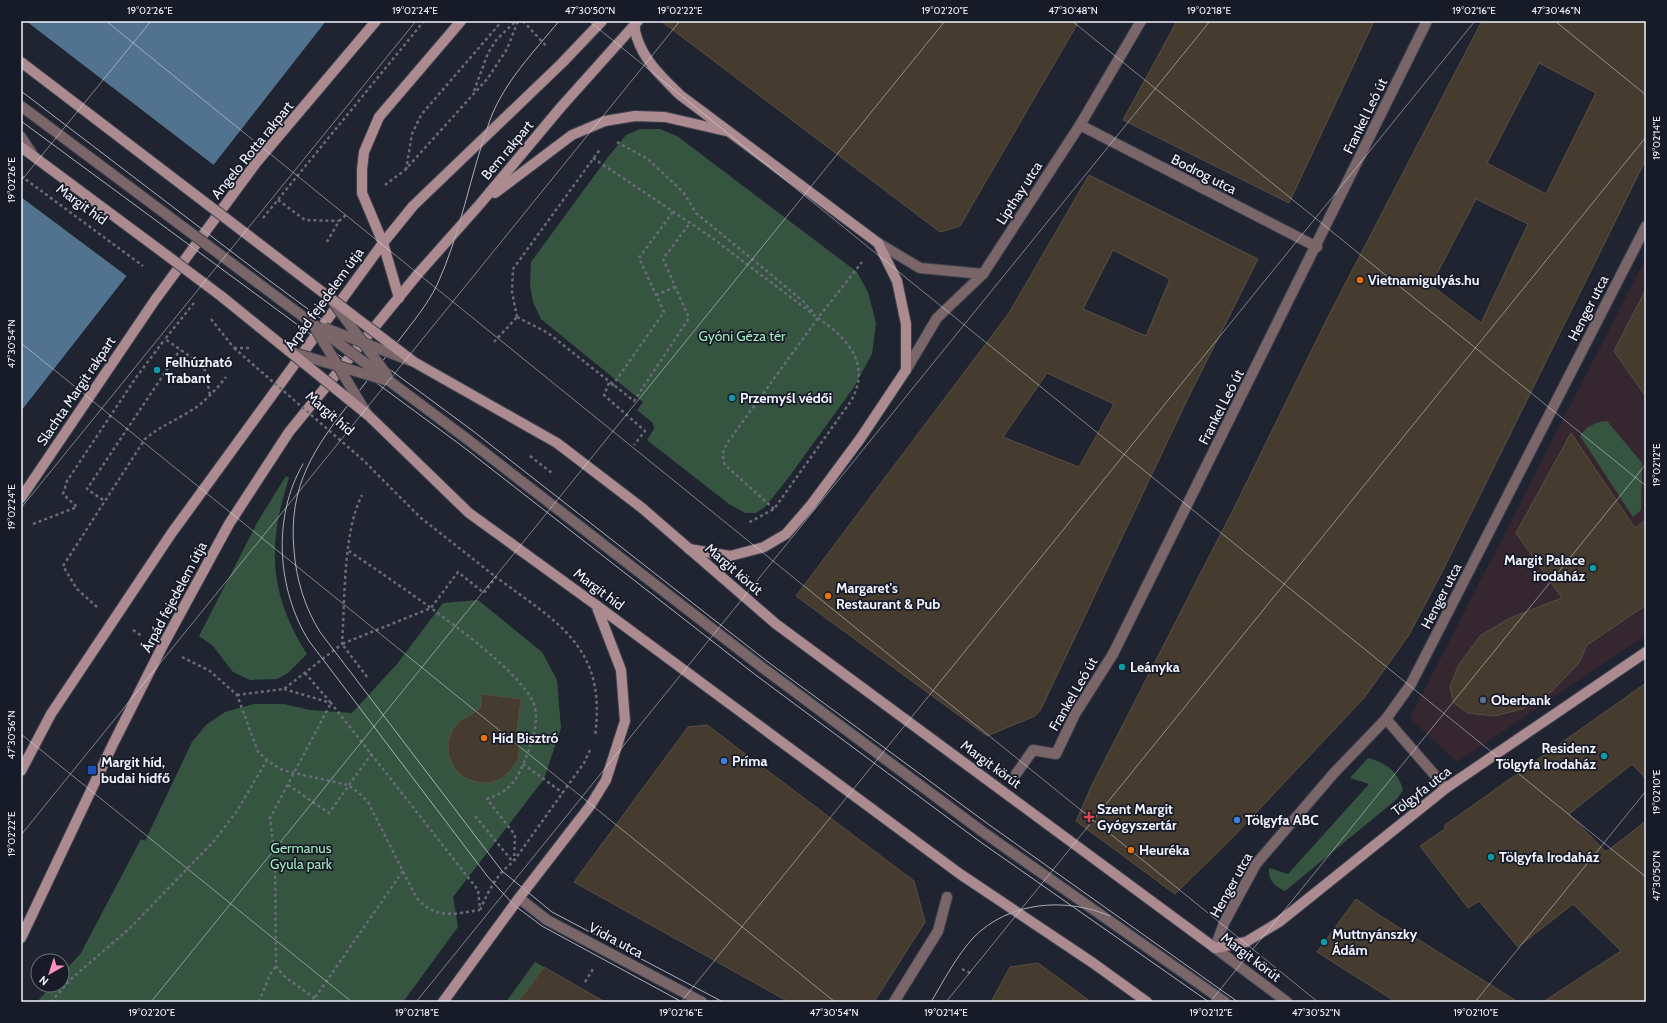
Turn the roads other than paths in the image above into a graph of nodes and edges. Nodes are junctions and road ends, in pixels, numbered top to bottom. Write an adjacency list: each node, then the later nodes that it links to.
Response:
1 (376, 21): 22 (main road, Angelo Rotta rakpart)
2 (461, 21): 16 (main road)
3 (602, 21): 16 (main road, Bem rakpart)
4 (1141, 21): 9 (street, Lipthay utca)
5 (1427, 21): 18 (street, Frankel Leó út)
6 (636, 23): 10 (main road); 14 (main road, Bem rakpart)
7 (21, 62): 21 (main road, Margit híd, bridge)
8 (21, 106): 23 (street, Margit híd, bridge)
9 (1080, 125): 18 (street, Bodrog utca); 19 (street, Lipthay utca)
10 (730, 132): 14 (main road); 17 (main road)
11 (21, 137): 13 (street, Margit híd)
12 (21, 147): 13 (main road, Margit híd)
13 (33, 156): 25 (main road, Margit híd, bridge)
14 (480, 204): 20 (main road, Bem rakpart)
15 (1646, 226): 35 (street, Henger utca)
16 (383, 243): 20 (main road); 36 (main road, Árpád fejedelem útja)
17 (878, 243): 19 (street); 28 (main road)
18 (1317, 246): 37 (street, Frankel Leó út)
19 (983, 274): 28 (street, Lipthay utca)
20 (399, 298): 41 (main road, Árpád fejedelem útja)
21 (331, 299): 24 (street, Margit híd, bridge); 26 (main road, Margit híd, bridge)
22 (154, 300): 31 (main road, Slachta Margit rakpart)
23 (312, 323): 24 (street, Margit híd, bridge); 27 (street, Margit híd, bridge); 29 (street, Margit híd, bridge)
24 (363, 343): 26 (street, Margit híd, bridge); 29 (street, Margit híd, bridge)
25 (290, 352): 27 (street, Margit híd, bridge); 30 (main road, Margit híd, bridge)
26 (414, 362): 32 (main road, Margit híd, bridge)
27 (338, 366): 29 (street, Margit híd, bridge); 30 (street, Margit híd, bridge)
28 (906, 370): 32 (main road)
29 (392, 383): 47 (street, Margit híd, bridge)
30 (368, 415): 33 (main road, Margit híd, bridge)
31 (21, 498)
32 (686, 546): 42 (main road, Margit körút)
33 (596, 605): 40 (main road); 46 (main road, Margit híd)
34 (1646, 652): 38 (main road, Tölgyfa utca)
35 (1386, 719): 38 (street); 42 (street, Henger utca)
36 (21, 771)
37 (1016, 774)
38 (1446, 788): 42 (main road, Tölgyfa utca)
39 (947, 897): 45 (street)
40 (519, 898): 43 (main road); 44 (street, Vidra utca)
41 (21, 938)
42 (1215, 948): 48 (street, Margit körút)
43 (443, 1002)
44 (702, 1002)
45 (894, 1002)
46 (1147, 1002)
47 (1225, 1002)
48 (1287, 1002)

